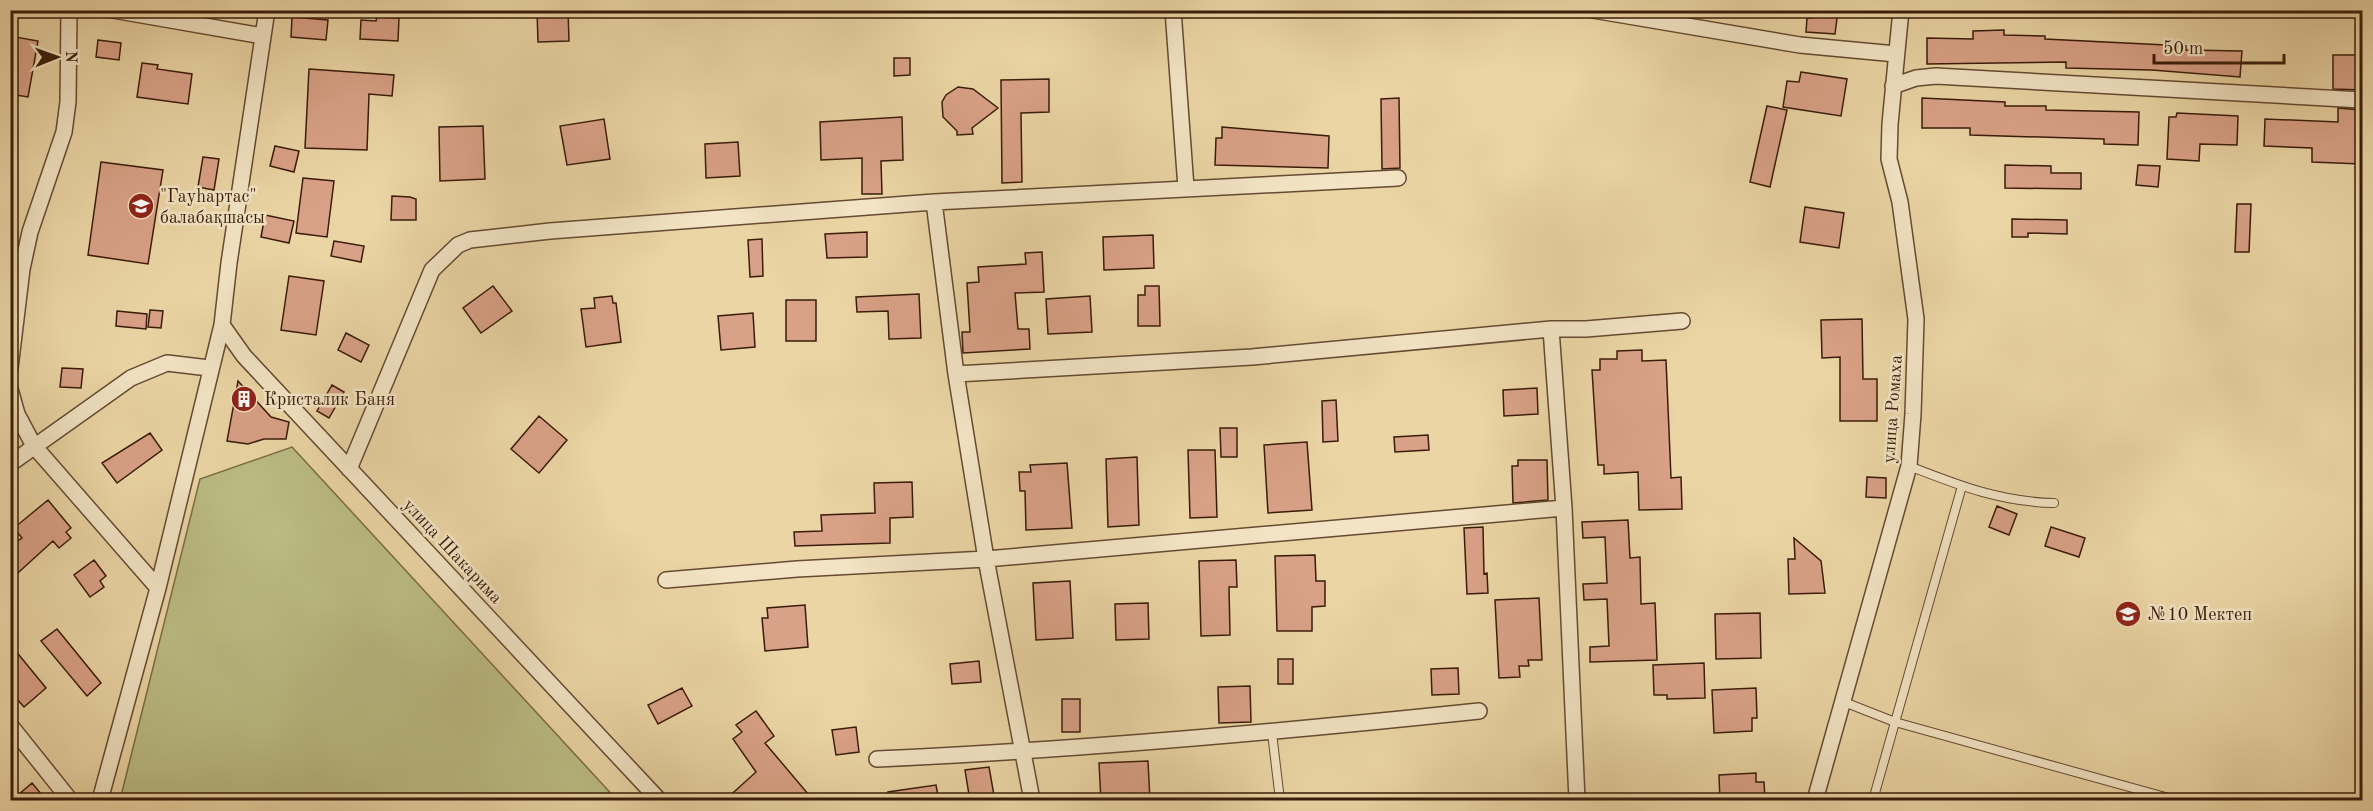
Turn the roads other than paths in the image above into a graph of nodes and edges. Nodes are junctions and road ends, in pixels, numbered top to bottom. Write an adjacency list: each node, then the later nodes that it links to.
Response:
1 (69, 10): 17 (street)
2 (113, 10): 7 (street)
3 (267, 10): 7 (street)
4 (1173, 10): 12 (street)
5 (1593, 10): 8 (street)
6 (1901, 10): 8 (street, улица Ромаха)
7 (263, 36): 15 (street)
8 (1896, 54): 9 (street, улица Ромаха)
9 (1893, 86): 10 (street); 23 (street, улица Ромаха)
10 (2362, 100)
11 (1398, 178): 12 (street)
12 (1186, 188): 13 (street)
13 (934, 202): 19 (street); 24 (street)
14 (1682, 321): 16 (street)
15 (222, 325): 18 (street); 24 (street, улица Шакарима)
16 (1551, 329): 19 (street); 27 (street)
17 (10, 368)
18 (209, 368): 21 (street); 30 (street)
19 (956, 374): 28 (street)
20 (10, 389): 21 (street)
21 (34, 446): 22 (street); 30 (street)
22 (10, 464)
23 (1909, 466): 25 (lane); 31 (street, улица Ромаха)
24 (349, 469): 40 (street, улица Шакарима)
25 (1962, 486): 26 (lane); 33 (lane)
26 (2054, 503)
27 (1564, 508): 28 (street); 43 (street)
28 (986, 559): 29 (street); 36 (street)
29 (666, 580)
30 (158, 588): 39 (street)
31 (1844, 702): 33 (lane); 44 (street, улица Ромаха)
32 (1479, 711): 35 (street)
33 (1895, 722): 45 (lane); 46 (lane)
34 (10, 725): 38 (street)
35 (1272, 733): 36 (street); 42 (lane)
36 (1024, 752): 37 (street); 41 (street)
37 (877, 759)
38 (69, 801)
39 (100, 801)
40 (659, 801)
41 (1032, 801)
42 (1280, 801)
43 (1577, 801)
44 (1815, 801)
45 (1873, 801)
46 (2176, 801)

